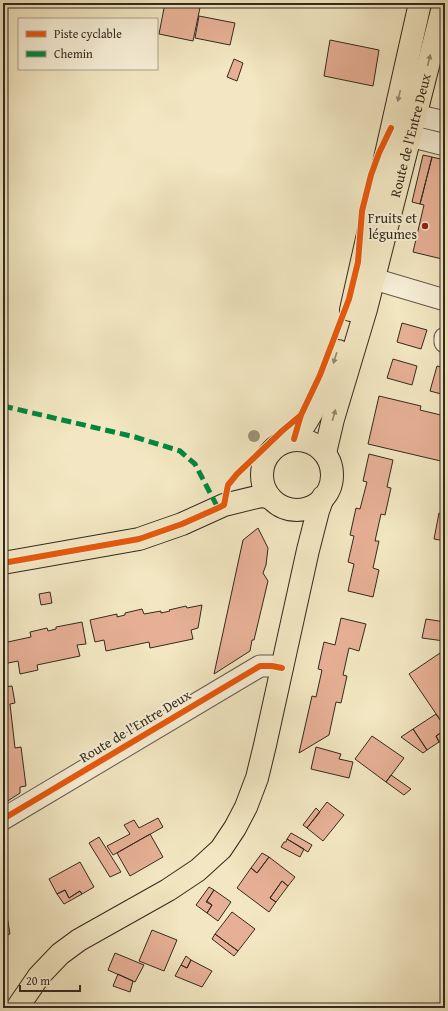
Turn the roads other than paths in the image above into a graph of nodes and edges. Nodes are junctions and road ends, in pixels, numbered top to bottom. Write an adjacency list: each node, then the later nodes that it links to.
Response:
1 (420, 3): 11 (main road, Route de l'Entre Deux, one-way to 11)
2 (444, 3): 3 (main road, Route de l'Entre Deux, one-way to 2)
3 (415, 115): 4 (street); 5 (main road, Route de l'Entre Deux)
4 (445, 122)
5 (410, 136): 6 (street); 7 (main road, Route de l'Entre Deux)
6 (445, 145)
7 (374, 279): 8 (street); 12 (main road, Route de l'Entre Deux, one-way to 7)
8 (445, 300)
9 (445, 338): 10 (street)
10 (445, 342)
11 (294, 439): 12 (main road); 13 (main road)
12 (325, 453): 15 (main road)
13 (262, 468): 14 (main road); 16 (main road)
14 (269, 497): 16 (main road); 17 (main road)
15 (323, 497): 17 (main road); 18 (main road)
16 (224, 505): 19 (main road)
17 (289, 509): 18 (main road)
18 (308, 550): 20 (main road)
19 (3, 563)
20 (282, 668): 21 (street, Route de l'Entre Deux); 22 (main road)
21 (3, 819)
22 (17, 1008)

